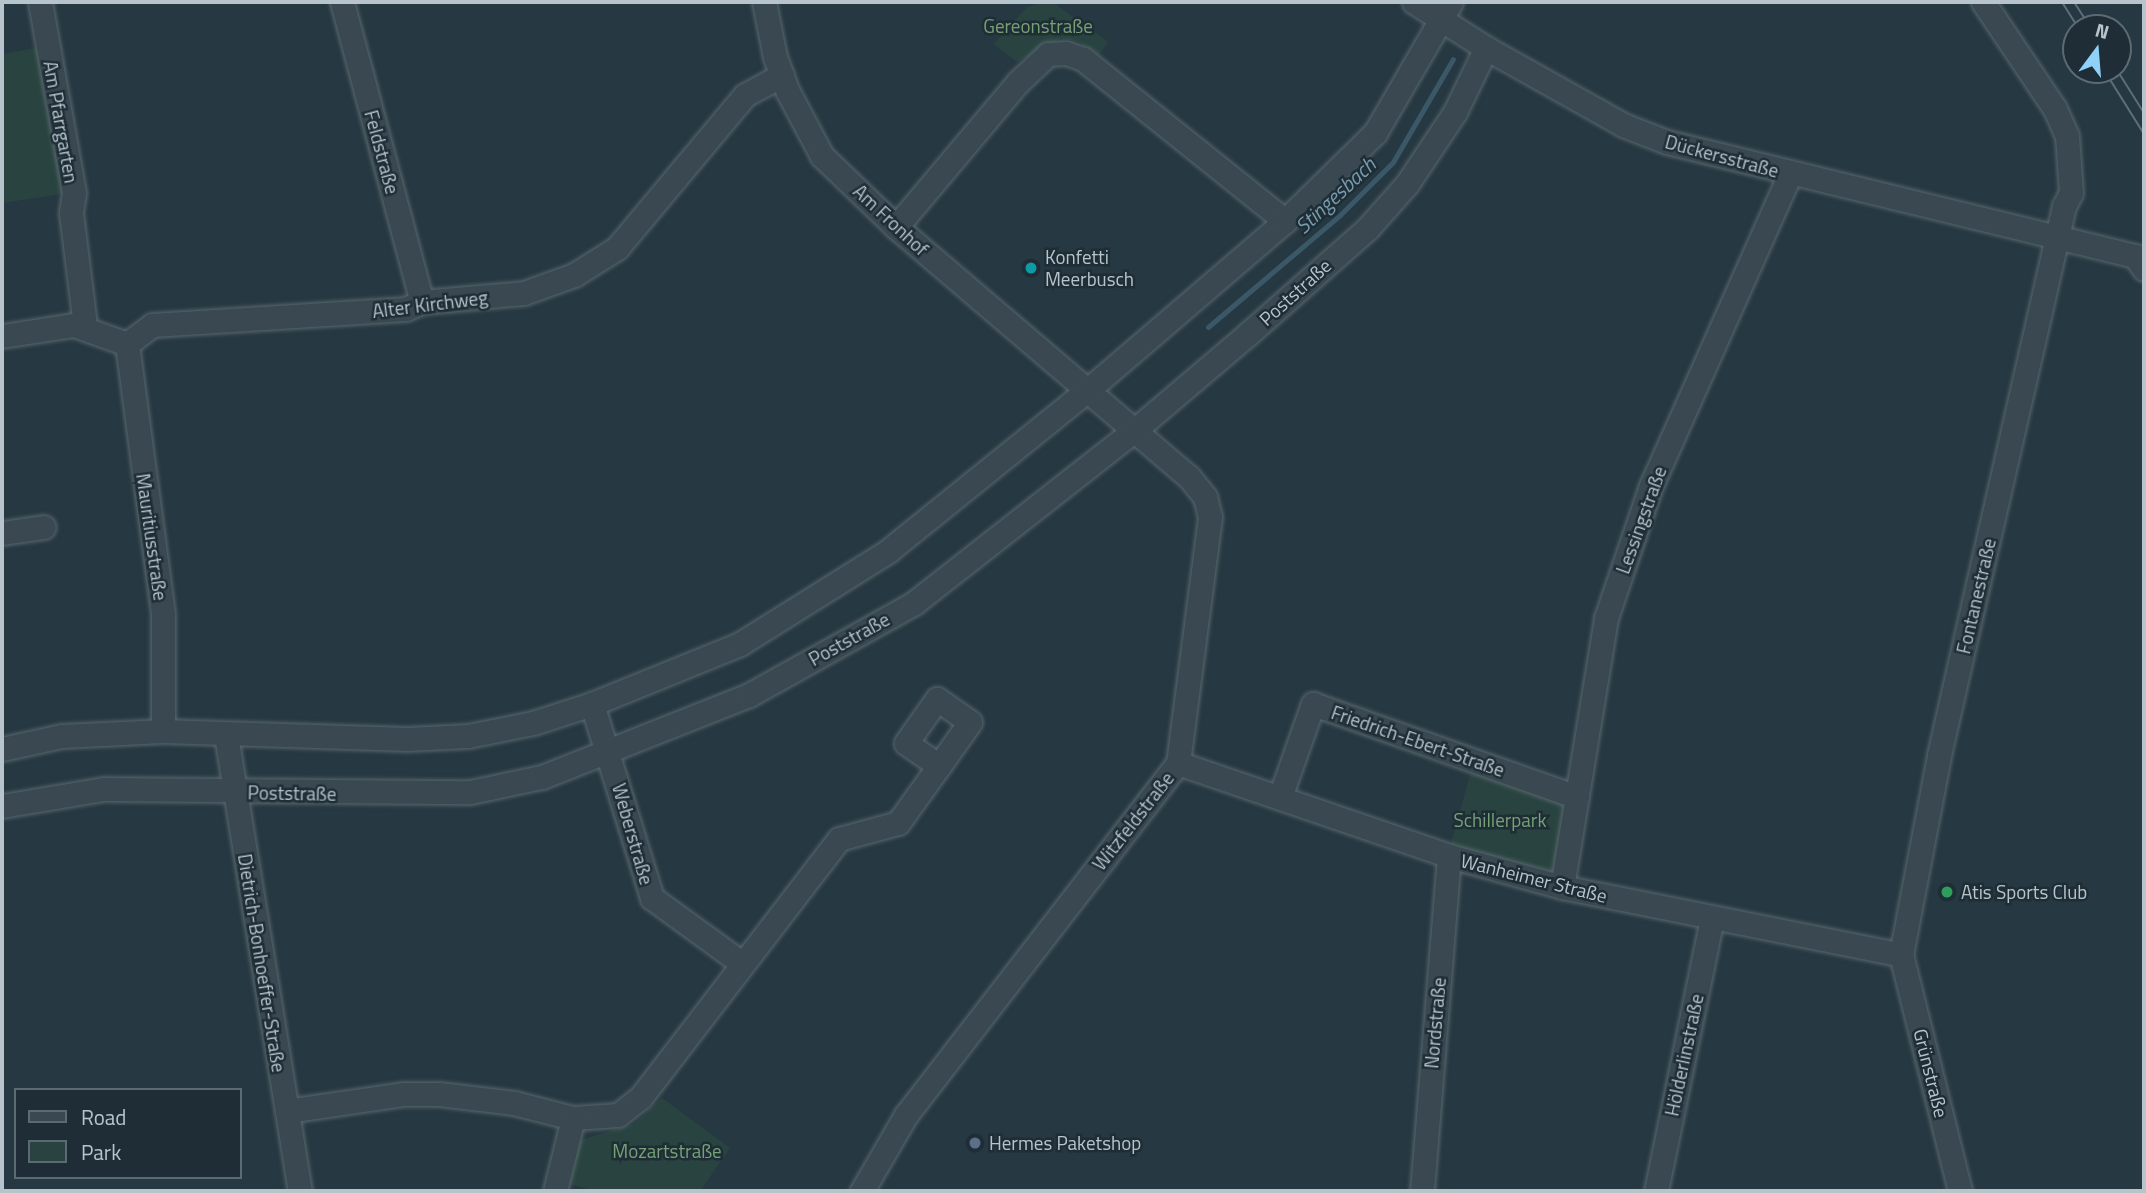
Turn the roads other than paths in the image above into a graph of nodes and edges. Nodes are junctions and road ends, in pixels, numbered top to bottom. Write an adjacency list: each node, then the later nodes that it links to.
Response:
1 (40, 2): 15 (street, Am Pfarrgarten)
2 (342, 2): 14 (street, Feldstraße)
3 (1414, 2): 6 (street, Dückersstraße)
4 (1983, 2): 12 (street, Fontanestraße)
5 (769, 3): 8 (street, Am Fronhof)
6 (1446, 11): 7 (street, Dückersstraße); 10 (street)
7 (1486, 48): 9 (street, Dückersstraße); 19 (street, Poststraße)
8 (782, 75): 11 (street, Am Fronhof); 14 (street, Alter Kirchweg)
9 (1790, 174): 12 (street, Dückersstraße); 31 (street, Lessingstraße)
10 (1285, 221): 11 (street); 18 (street)
11 (896, 228): 18 (street, Am Fronhof)
12 (2058, 239): 13 (street, Dückersstraße); 36 (street, Fontanestraße)
13 (2144, 269)
14 (422, 302): 17 (street, Alter Kirchweg)
15 (85, 326): 16 (street); 17 (street)
16 (2, 337)
17 (127, 344): 23 (street, Mauritiusstraße)
18 (1089, 389): 19 (street, Witzfeldstraße); 22 (street)
19 (1136, 429): 26 (street, Poststraße); 27 (street, Witzfeldstraße)
20 (44, 527): 21 (street)
21 (2, 533)
22 (592, 704): 24 (street); 26 (street, Weberstraße)
23 (163, 731): 24 (street); 25 (street)
24 (226, 735): 29 (street, Dietrich-Bonhoeffer-Straße)
25 (2, 749)
26 (610, 754): 29 (street, Poststraße); 37 (street, Weberstraße)
27 (1178, 763): 30 (street, Wanheimer Straße); 42 (street, Witzfeldstraße)
28 (939, 766): 37 (street)
29 (234, 793): 32 (street, Poststraße); 38 (street, Dietrich-Bonhoeffer-Straße)
30 (1280, 797): 31 (street, Friedrich-Ebert-Straße); 33 (street, Wanheimer Straße)
31 (1577, 797): 34 (street, Lessingstraße)
32 (2, 806)
33 (1448, 856): 34 (street, Wanheimer Straße); 43 (street, Nordstraße)
34 (1562, 887): 35 (street, Wanheimer Straße)
35 (1712, 918): 36 (street, Wanheimer Straße); 44 (street, Hölderlinstraße)
36 (1901, 954): 45 (street, Grünstraße)
37 (743, 964): 39 (street)
38 (286, 1111): 39 (street); 40 (street, Dietrich-Bonhoeffer-Straße)
39 (573, 1118): 41 (street)
40 (300, 1191)
41 (555, 1191)
42 (862, 1191)
43 (1422, 1191)
44 (1656, 1191)
45 (1960, 1191)

